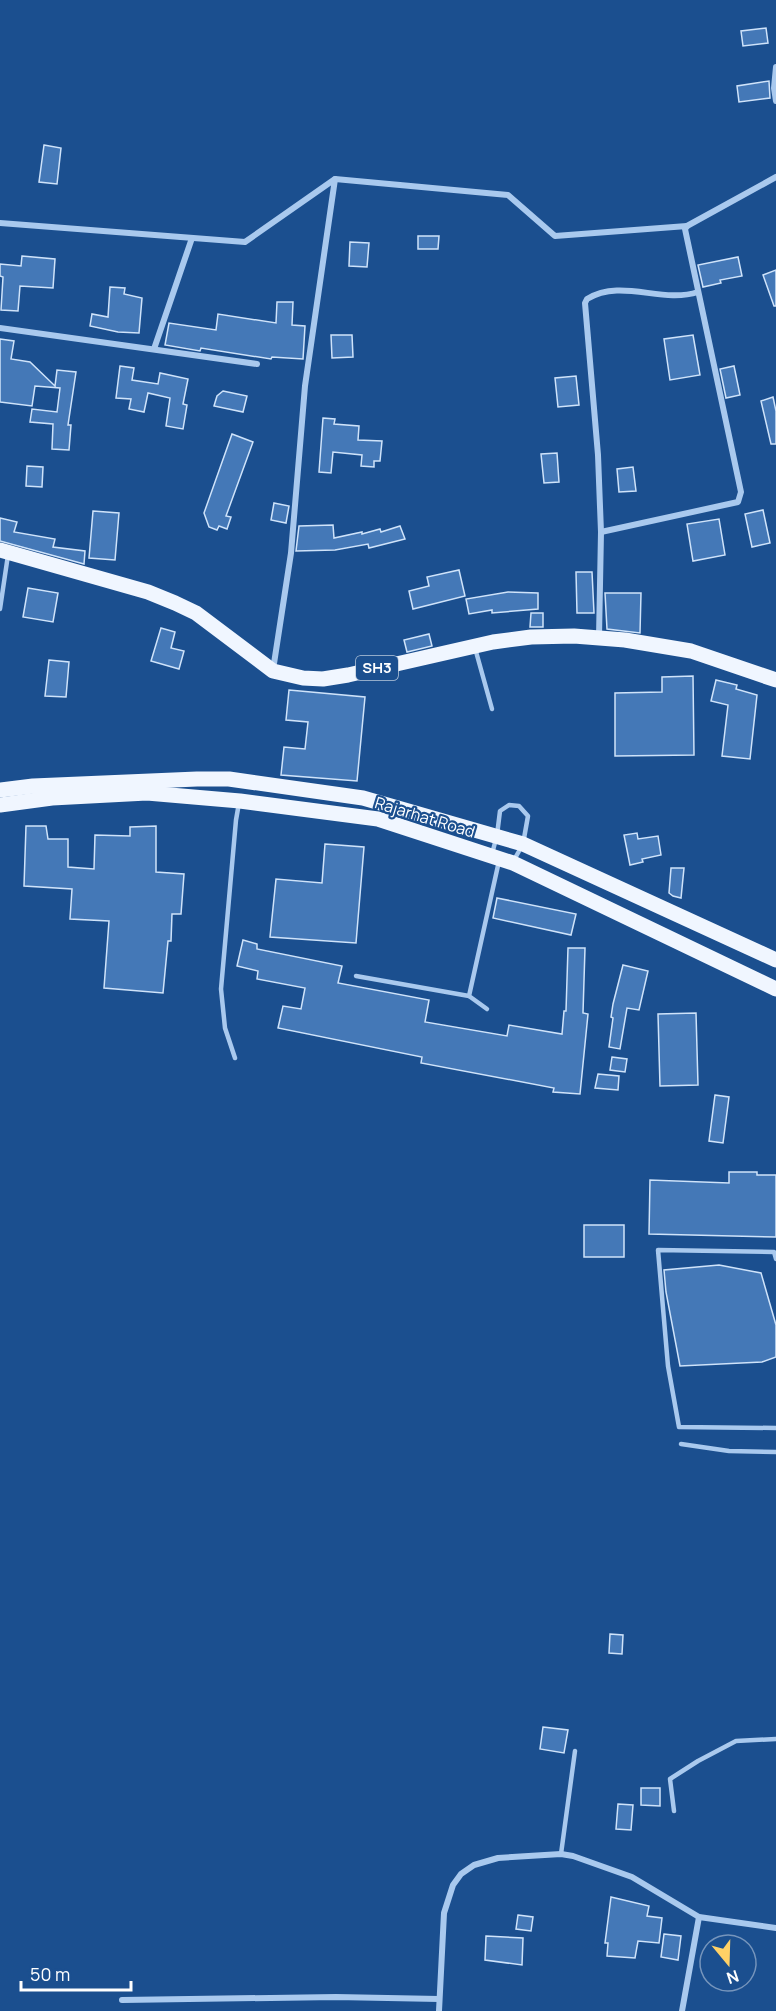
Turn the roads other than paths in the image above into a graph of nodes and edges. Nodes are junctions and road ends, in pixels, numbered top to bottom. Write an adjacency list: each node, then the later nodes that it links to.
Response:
1 (776, 67): 2 (street)
2 (776, 101)
3 (776, 177): 6 (street)
4 (335, 179): 6 (street); 7 (street); 17 (street)
5 (0, 223): 7 (street)
6 (687, 226): 8 (street)
7 (192, 238): 10 (street)
8 (698, 292): 12 (street); 12 (street)
9 (0, 328): 10 (street)
10 (154, 350): 11 (street)
11 (257, 364)
12 (601, 532): 15 (street)
13 (4, 551): 14 (lane); 17 (main road, SH3)
14 (0, 609)
15 (599, 638): 16 (main road, SH3); 18 (main road, SH3)
16 (475, 645): 17 (main road, SH3); 19 (lane)
17 (273, 670)
18 (776, 680)
19 (492, 709)
20 (0, 790): 23 (main road)
21 (240, 801): 22 (main road, Rajarhat Road); 25 (main road, Rajarhat Road); 31 (lane)
22 (0, 805)
23 (497, 835): 24 (main road); 24 (lane); 25 (lane)
24 (523, 844): 25 (lane); 26 (main road)
25 (501, 859): 28 (main road, Rajarhat Road); 29 (lane)
26 (776, 960)
27 (356, 976): 29 (lane)
28 (776, 989)
29 (469, 996): 30 (lane)
30 (487, 1009)
31 (235, 1058)
32 (776, 1259): 33 (lane)
33 (776, 1428)
34 (681, 1444): 35 (lane)
35 (776, 1452)
36 (776, 1739): 38 (lane)
37 (575, 1751): 39 (lane)
38 (674, 1810)
39 (561, 1854): 40 (street); 42 (street)
40 (699, 1917): 41 (street); 45 (street)
41 (776, 1928)
42 (439, 1999): 43 (street); 44 (street)
43 (122, 2000)
44 (439, 2011)
45 (682, 2011)

